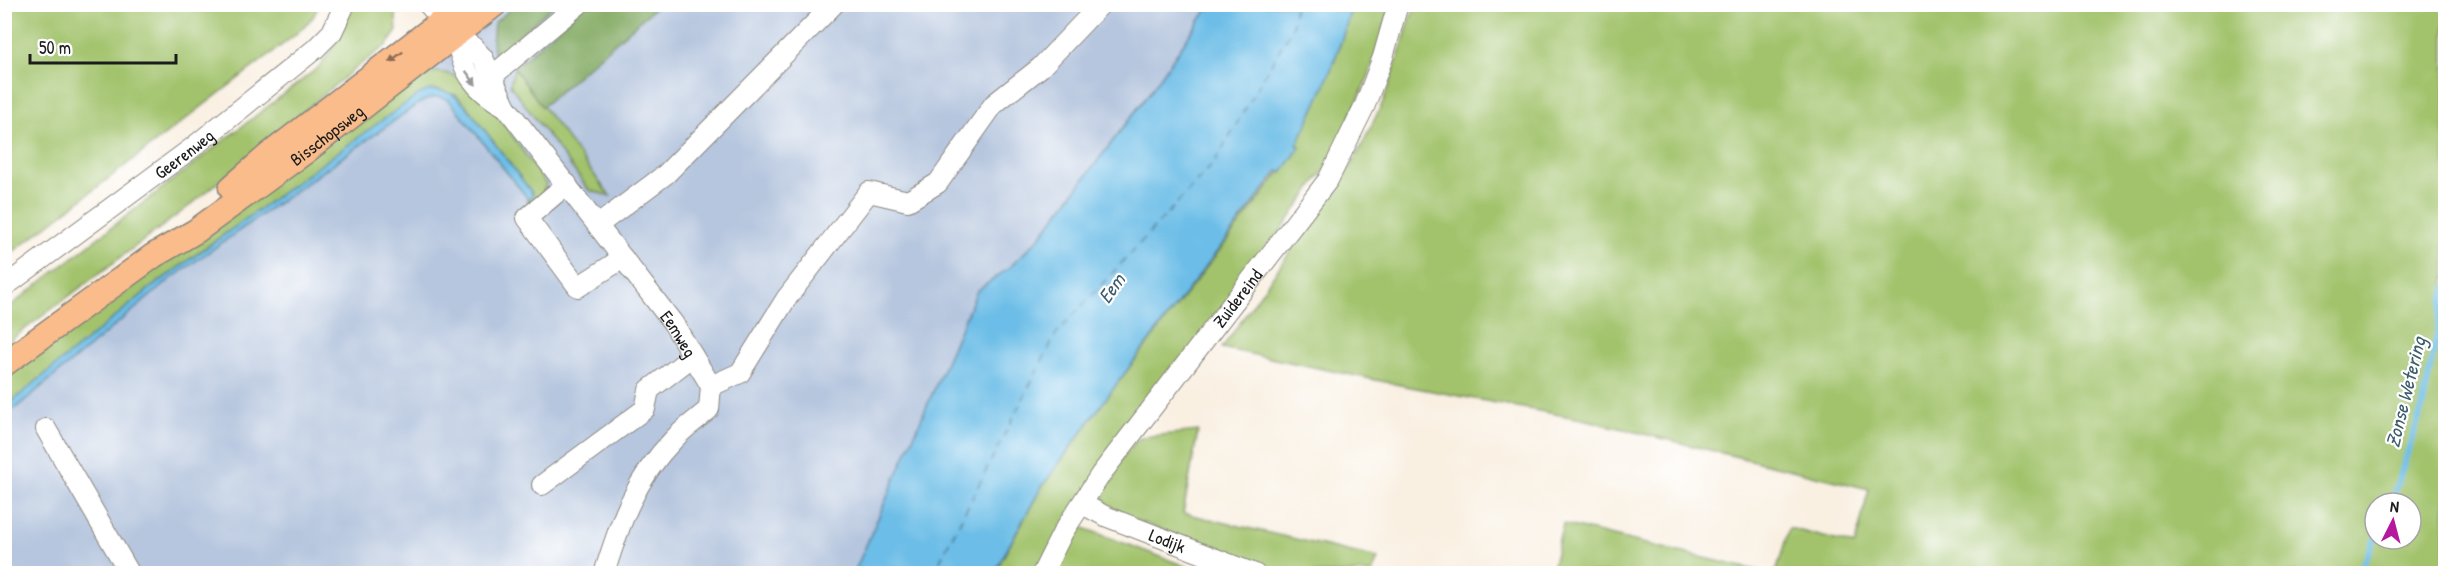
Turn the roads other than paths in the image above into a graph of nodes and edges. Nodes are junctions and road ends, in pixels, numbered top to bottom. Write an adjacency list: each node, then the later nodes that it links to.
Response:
1 (345, 4): 14 (street, Geerenweg)
2 (464, 4): 8 (main road, Bisschopsweg)
3 (495, 4): 8 (main road, Bisschopsweg)
4 (579, 4): 9 (street)
5 (834, 4): 12 (street)
6 (1101, 4): 17 (street)
7 (1398, 4): 20 (street, Zuidereind)
8 (442, 21): 9 (street, Eemweg); 10 (street, Eemweg, one-way to 10); 16 (main road, Bisschopsweg)
9 (491, 77): 10 (street, Eemweg)
10 (506, 107): 11 (street, Eemweg)
11 (567, 184): 12 (street, Eemweg); 13 (street)
12 (597, 225): 13 (street, Eemweg)
13 (623, 258): 15 (street, Eemweg)
14 (4, 287)
15 (693, 356): 17 (street, Eemweg); 19 (street)
16 (4, 364)
17 (711, 386): 22 (street)
18 (46, 429): 21 (street)
19 (542, 485)
20 (1082, 504): 23 (street, Zuidereind); 24 (street, Lodijk)
21 (130, 573)
22 (604, 573)
23 (1042, 573)
24 (1255, 573)

